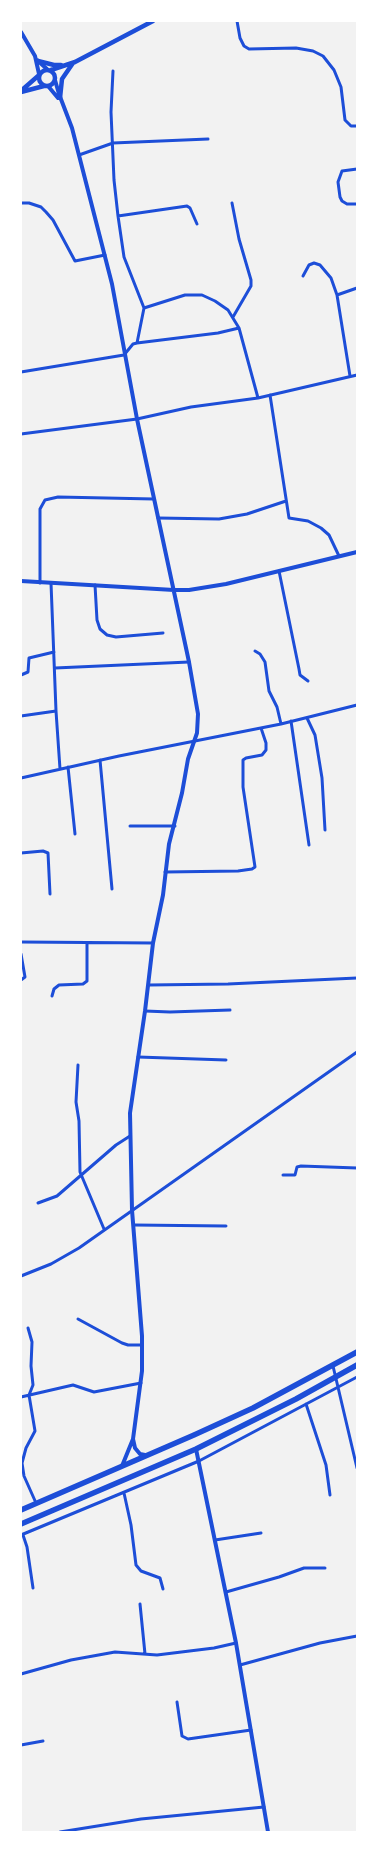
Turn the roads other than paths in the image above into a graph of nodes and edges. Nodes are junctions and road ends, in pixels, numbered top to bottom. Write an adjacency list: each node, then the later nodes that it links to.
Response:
1 (152, 21): 5 (main road)
2 (237, 21): 14 (street)
3 (21, 32): 4 (street)
4 (36, 58): 6 (main road); 7 (street); 9 (street)
5 (74, 62): 6 (main road); 10 (main road); 13 (main road)
6 (65, 65): 7 (main road)
7 (49, 70): 9 (main road); 10 (main road)
8 (112, 71): 16 (street)
9 (39, 75): 11 (main road); 12 (main road)
10 (55, 79): 11 (main road); 13 (street)
11 (47, 86): 12 (main road); 13 (street)
12 (21, 91)
13 (61, 100): 17 (street)
14 (357, 126)
15 (208, 139): 16 (street)
16 (113, 143): 17 (street); 22 (street)
17 (79, 155): 24 (street)
18 (357, 169): 21 (street)
19 (21, 203): 24 (street)
20 (232, 203): 29 (street)
21 (357, 204)
22 (118, 216): 23 (street); 28 (street)
23 (197, 224)
24 (105, 255): 32 (street)
25 (303, 276): 27 (street)
26 (357, 288): 27 (street)
27 (337, 295): 35 (street)
28 (144, 308): 29 (street); 31 (street)
29 (233, 317): 30 (street)
30 (239, 328): 31 (street); 37 (street)
31 (137, 344): 32 (street)
32 (124, 354): 33 (street); 38 (street)
33 (21, 372)
34 (357, 375): 35 (street)
35 (350, 376): 36 (street)
36 (270, 395): 37 (street); 41 (street)
37 (258, 398): 38 (street)
38 (137, 419): 39 (street); 40 (street)
39 (21, 434)
40 (154, 499): 42 (street); 47 (street)
41 (286, 501): 42 (street); 44 (street)
42 (158, 518): 50 (street)
43 (357, 552): 44 (street)
44 (339, 556): 45 (street)
45 (279, 571): 50 (street); 57 (street)
46 (21, 581): 47 (street)
47 (40, 583): 48 (street)
48 (51, 584): 49 (street); 53 (street)
49 (95, 585): 50 (street); 51 (street)
50 (174, 590): 54 (street)
51 (163, 633)
52 (255, 651): 63 (street)
53 (54, 652): 55 (street); 56 (street)
54 (189, 662): 55 (street); 65 (street)
55 (55, 668): 59 (street)
56 (21, 675)
57 (308, 681)
58 (357, 705): 61 (street)
59 (56, 711): 60 (street); 68 (street)
60 (21, 716)
61 (307, 718): 62 (street); 72 (street)
62 (290, 721): 63 (street); 74 (street)
63 (281, 724): 64 (street)
64 (261, 728): 65 (street); 76 (street)
65 (194, 742): 66 (street); 71 (street)
66 (100, 760): 67 (street); 77 (street)
67 (68, 767): 68 (street); 73 (street)
68 (60, 769): 69 (street)
69 (21, 778)
70 (130, 826): 71 (street)
71 (175, 826): 76 (street)
72 (324, 830)
73 (75, 834)
74 (309, 845)
75 (21, 853): 78 (street)
76 (165, 872): 81 (street)
77 (112, 889)
78 (50, 894)
79 (21, 942): 80 (street)
80 (87, 943): 81 (street); 86 (street)
81 (153, 943): 85 (street)
82 (21, 954): 84 (street)
83 (357, 978): 85 (street)
84 (21, 980)
85 (148, 985): 88 (street)
86 (52, 996)
87 (230, 1010): 88 (street)
88 (146, 1011): 90 (street)
89 (357, 1052): 98 (street)
90 (138, 1057): 91 (street); 93 (street)
91 (226, 1060)
92 (78, 1065): 96 (street)
93 (130, 1136): 96 (street); 98 (street)
94 (357, 1168): 95 (street)
95 (283, 1175)
96 (81, 1176): 97 (street); 101 (street)
97 (38, 1203)
98 (132, 1210): 99 (street); 101 (street)
99 (134, 1225): 100 (street); 105 (street)
100 (226, 1226)
101 (104, 1229): 102 (street)
102 (21, 1276)
103 (78, 1319): 105 (street)
104 (28, 1328): 113 (street)
105 (142, 1345): 111 (street)
106 (357, 1352): 108 (highway)
107 (357, 1365): 110 (highway)
108 (333, 1366): 110 (street); 118 (highway)
109 (357, 1376): 112 (street)
110 (336, 1378): 112 (street); 117 (highway)
111 (141, 1383): 113 (street); 116 (street)
112 (338, 1387): 115 (street); 120 (street)
113 (29, 1395): 114 (street); 124 (street)
114 (21, 1397)
115 (306, 1404): 119 (street); 123 (street)
116 (133, 1439): 118 (street); 121 (street)
117 (196, 1449): 119 (street); 126 (highway)
118 (148, 1456): 121 (highway)
119 (199, 1461): 122 (street); 129 (street)
120 (357, 1468)
121 (120, 1469): 124 (highway)
122 (124, 1493): 128 (street); 132 (street)
123 (330, 1495)
124 (36, 1504): 125 (highway)
125 (21, 1510)
126 (21, 1524)
127 (261, 1533): 129 (street)
128 (22, 1535): 131 (street)
129 (215, 1540): 133 (street)
130 (325, 1568): 133 (street)
131 (33, 1588)
132 (163, 1589)
133 (226, 1592): 136 (street)
134 (140, 1604): 137 (street)
135 (357, 1636): 138 (street)
136 (236, 1642): 137 (street); 138 (street)
137 (145, 1654): 139 (street)
138 (240, 1665): 141 (street)
139 (21, 1674)
140 (178, 1702): 141 (street)
141 (252, 1730): 144 (street)
142 (43, 1741): 143 (street)
143 (21, 1745)
144 (264, 1806): 145 (street); 148 (street)
145 (95, 1826): 146 (street); 147 (street)
146 (60, 1832)
147 (96, 1832)
148 (268, 1832)

